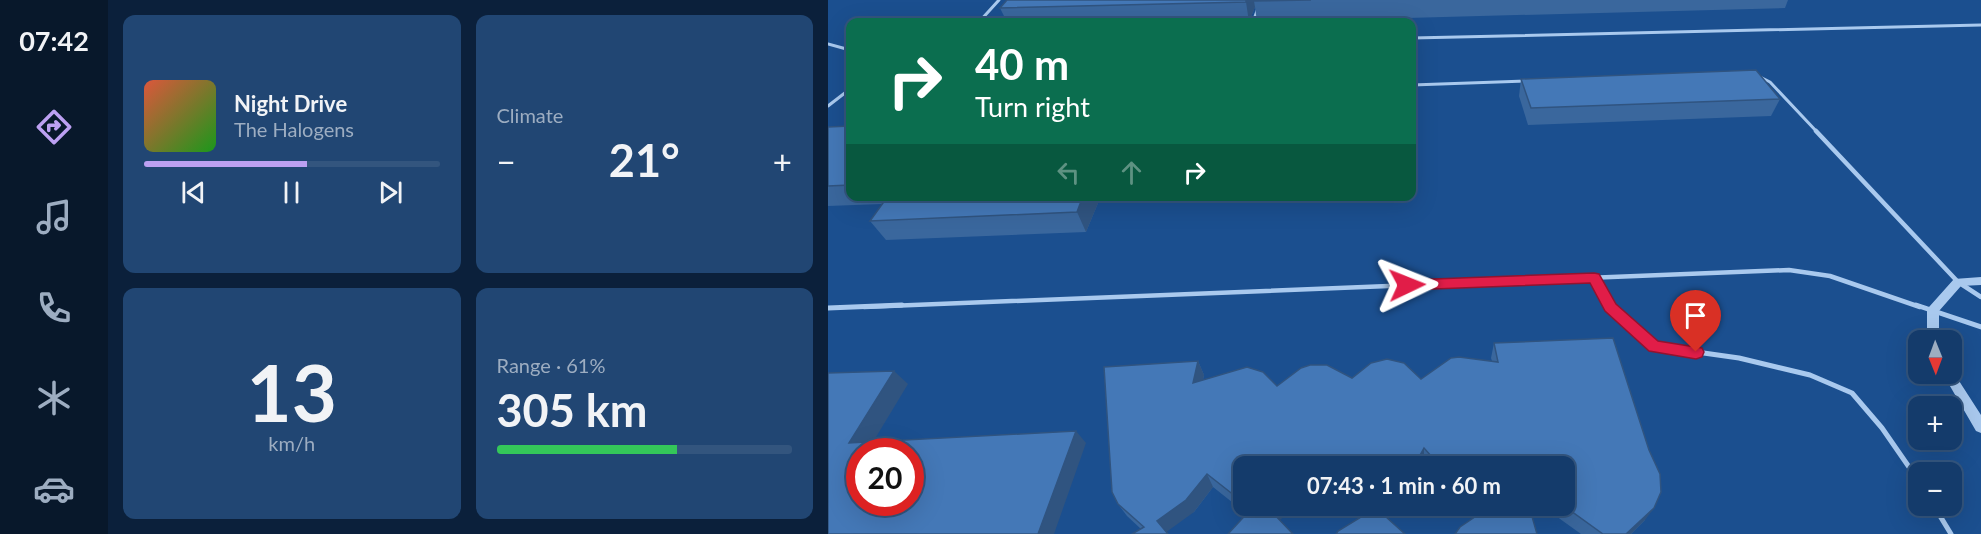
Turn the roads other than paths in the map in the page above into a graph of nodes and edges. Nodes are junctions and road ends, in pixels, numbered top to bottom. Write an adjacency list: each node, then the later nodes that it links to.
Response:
1 (999, 0): 3 (lane)
2 (1261, 0): 4 (lane)
3 (983, 18)
4 (1254, 18)
5 (1981, 25): 6 (lane)
6 (1416, 38)
7 (828, 44): 8 (lane)
8 (846, 49)
9 (1747, 73): 16 (lane)
10 (1529, 81): 11 (lane)
11 (1416, 85)
12 (846, 92): 13 (lane)
13 (828, 106)
14 (1594, 278): 18 (lane); 19 (lane); 24 (lane)
15 (1981, 281): 16 (street)
16 (1958, 282): 17 (lane); 19 (street)
17 (1981, 297)
18 (828, 309)
19 (1933, 310): 20 (lane); 21 (street)
20 (1981, 327)
21 (1933, 330)
22 (1955, 384): 23 (street)
23 (1981, 427)
24 (1908, 466)
25 (1941, 516): 26 (lane)
26 (1951, 534)

